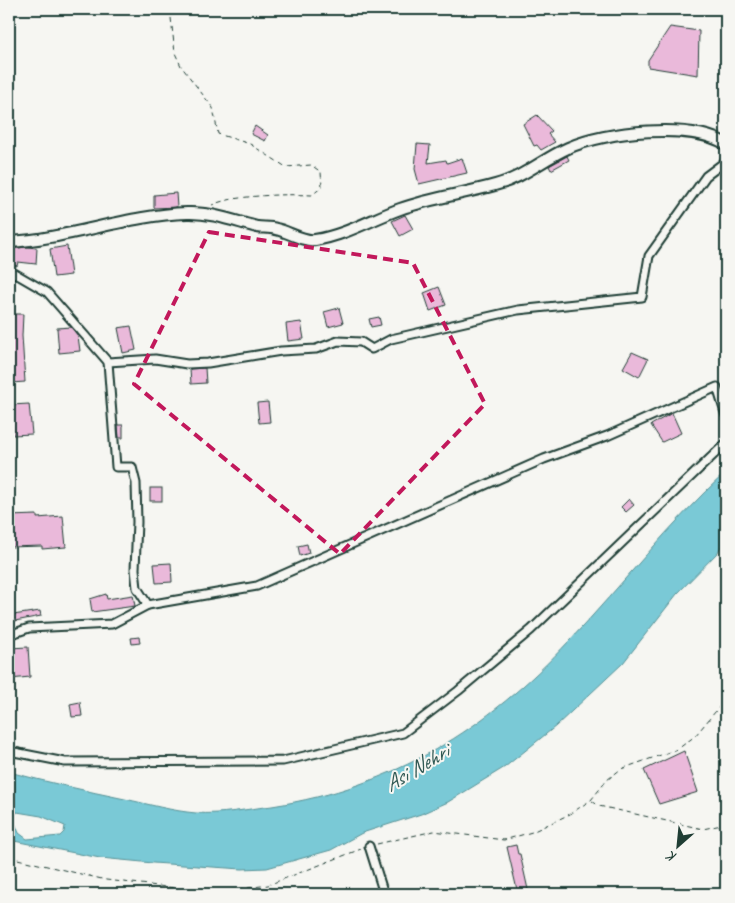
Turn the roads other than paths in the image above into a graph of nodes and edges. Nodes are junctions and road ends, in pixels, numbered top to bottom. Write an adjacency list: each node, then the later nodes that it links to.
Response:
1 (726, 144): 3 (street)
2 (726, 161): 5 (street)
3 (9, 242)
4 (9, 270): 5 (street)
5 (108, 362): 8 (street)
6 (726, 416): 8 (street)
7 (726, 444): 10 (street)
8 (148, 606): 9 (street)
9 (9, 635)
10 (9, 751)
11 (369, 846): 12 (street)
12 (384, 894)

